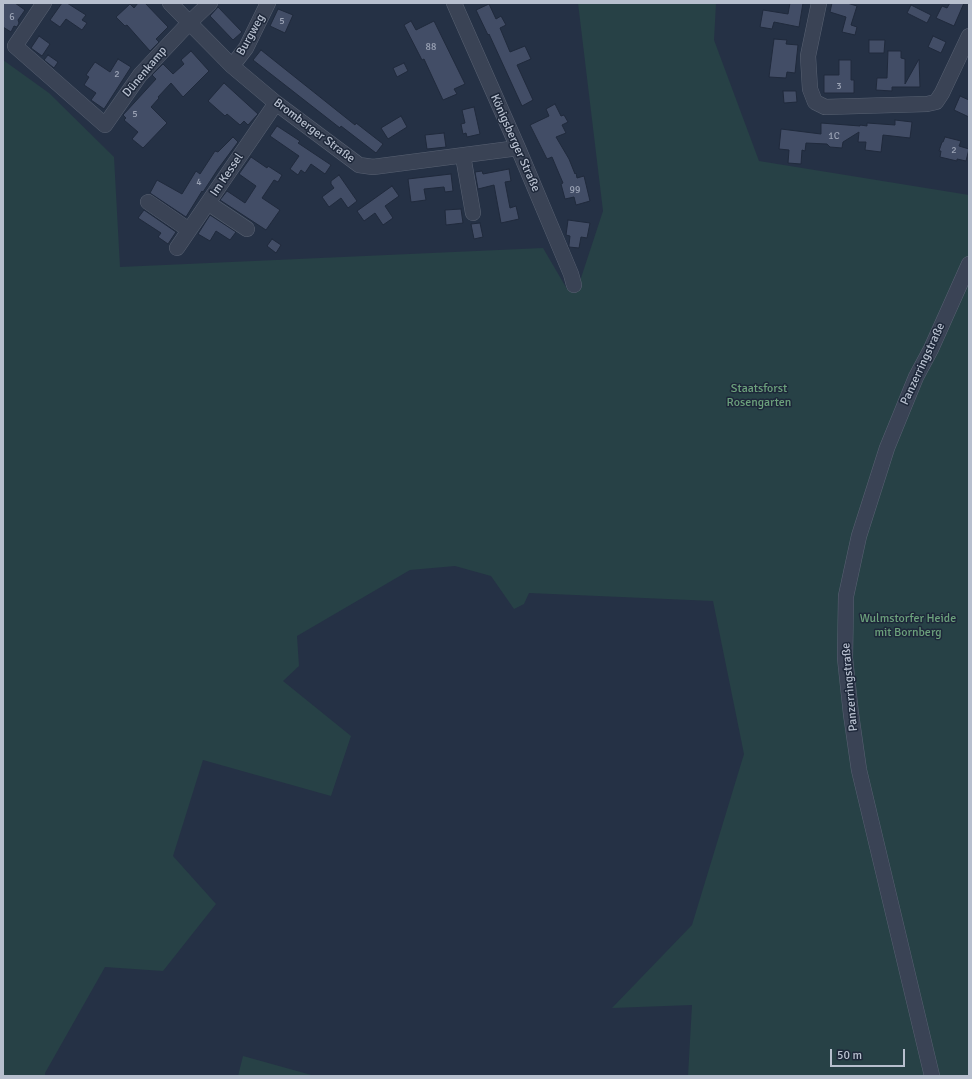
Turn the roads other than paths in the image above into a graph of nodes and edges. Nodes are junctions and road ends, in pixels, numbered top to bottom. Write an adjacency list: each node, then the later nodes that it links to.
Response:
1 (44, 3): 7 (street, Dünenkamp)
2 (170, 3): 7 (street, Bromberger Straße)
3 (210, 3): 7 (street, Dünenkamp)
4 (268, 3): 9 (street, Burgweg)
5 (454, 3): 11 (street, Königsberger Straße)
6 (819, 3): 8 (street)
7 (189, 23): 9 (street, Bromberger Straße)
8 (969, 36)
9 (232, 66): 10 (street, Bromberger Straße)
10 (276, 103): 12 (street, Bromberger Straße); 14 (street, Im Kessel)
11 (518, 148): 12 (street, Bromberger Straße); 20 (street, Königsberger Straße)
12 (463, 156): 15 (street)
13 (148, 202): 17 (street)
14 (208, 203): 16 (street); 17 (street, Im Kessel)
15 (473, 213)
16 (247, 229)
17 (189, 230): 18 (street, Im Kessel)
18 (177, 248)
19 (969, 264): 21 (street, Panzerringstraße)
20 (574, 285)
21 (932, 1076)

